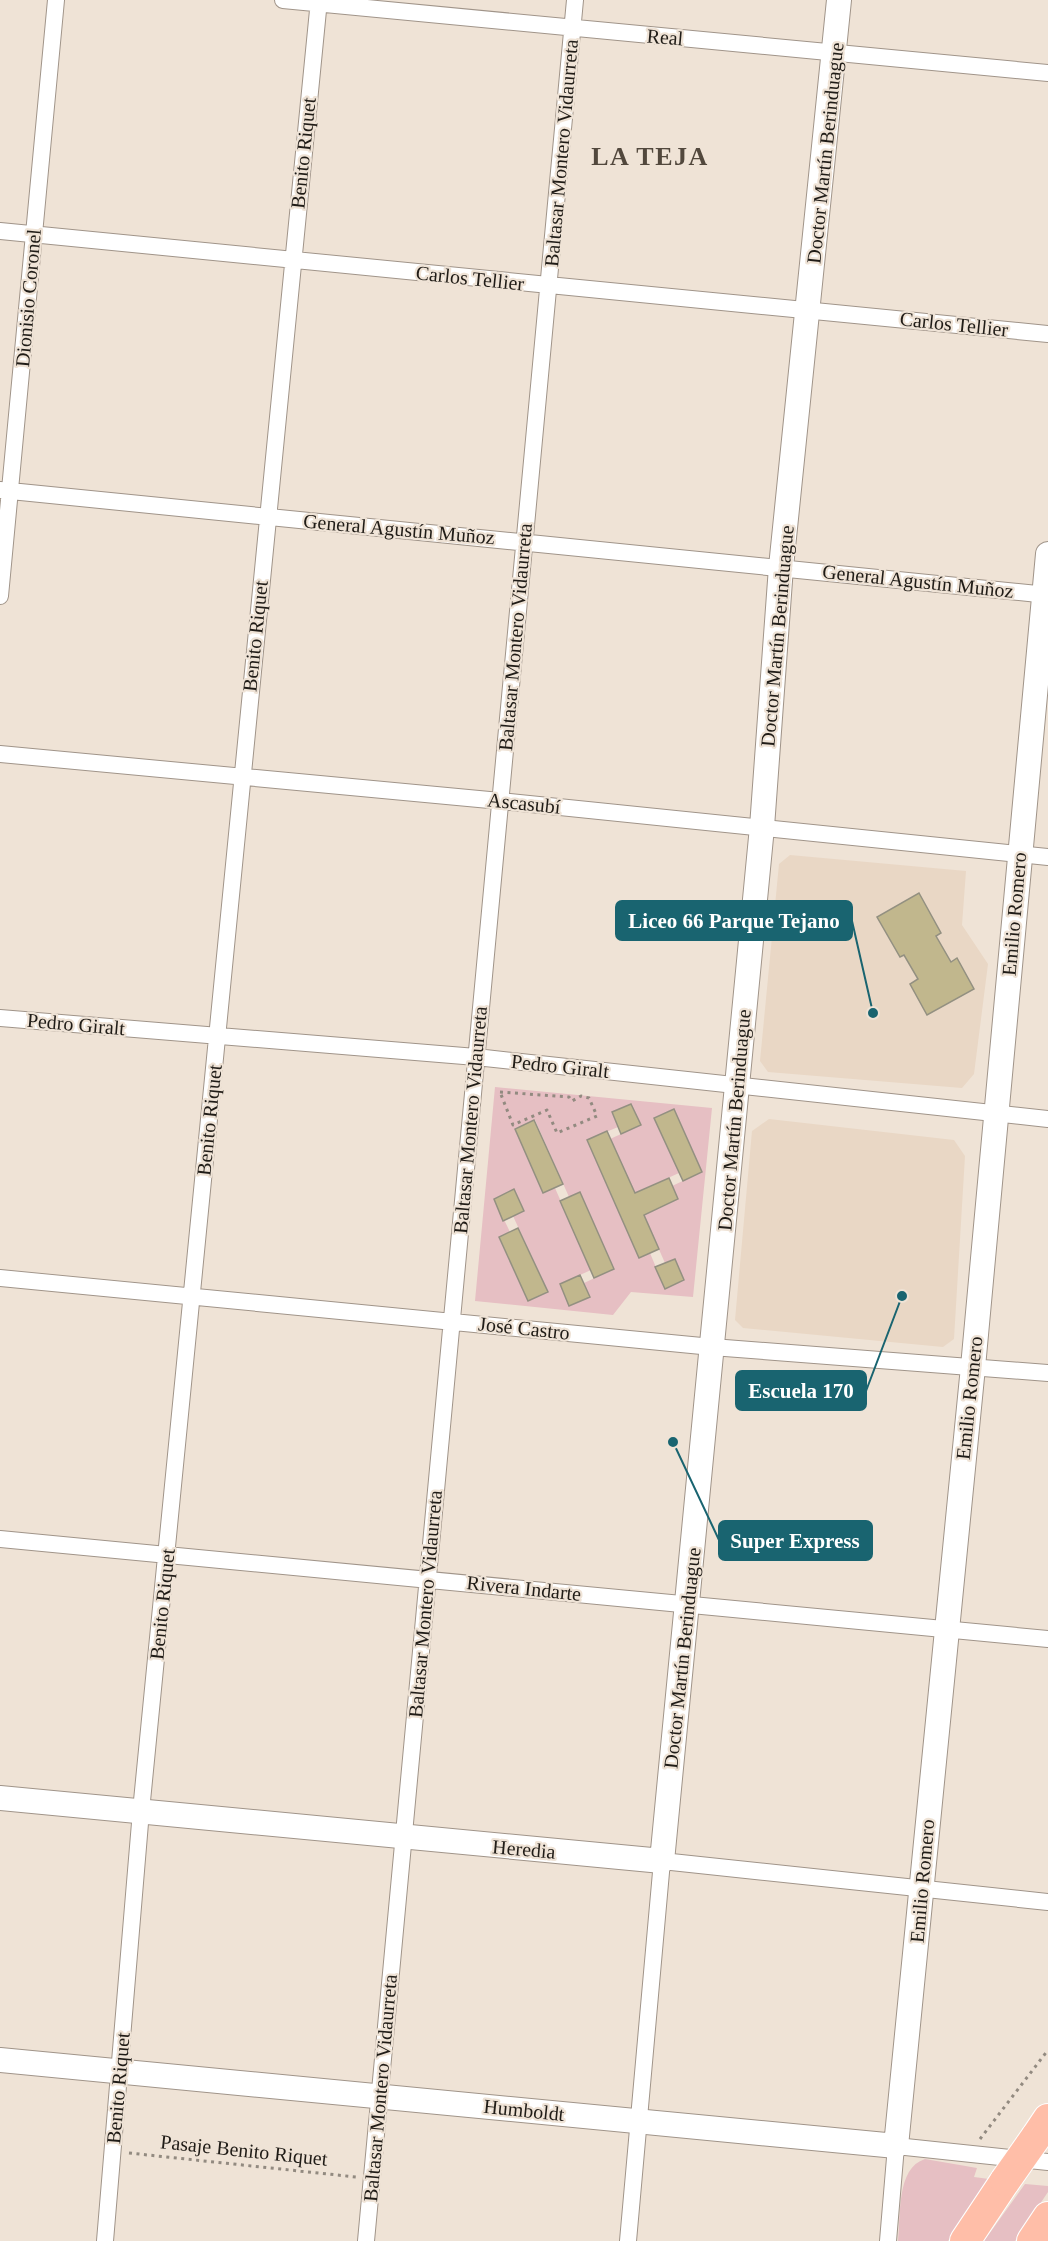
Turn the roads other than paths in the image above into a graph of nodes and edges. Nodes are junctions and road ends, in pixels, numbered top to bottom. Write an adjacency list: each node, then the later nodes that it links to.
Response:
1 (56, 0): 10 (street, Dionisio Coronel)
2 (283, 0): 5 (street, Real)
3 (575, 0): 6 (street, Baltasar Montero Vidaurreta)
4 (839, 0): 7 (street, Doctor Martín Berinduague)
5 (319, 2): 6 (street, Real); 11 (street, Benito Riquet)
6 (572, 28): 7 (street, Real); 12 (street, Baltasar Montero Vidaurreta)
7 (835, 53): 8 (street, Real); 13 (street, Doctor Martín Berinduague)
8 (1048, 73)
9 (0, 231): 10 (street, Carlos Tellier)
10 (34, 234): 11 (street, Carlos Tellier); 15 (street, Dionisio Coronel)
11 (292, 260): 12 (street, Carlos Tellier); 16 (street, Benito Riquet)
12 (548, 285): 13 (street, Carlos Tellier); 17 (street, Baltasar Montero Vidaurreta)
13 (810, 310): 14 (street, Carlos Tellier); 19 (street, Doctor Martín Berinduague)
14 (1048, 334)
15 (5, 491): 16 (street, General Agustín Muñoz); 21 (street, Dionisio Coronel)
16 (267, 516): 17 (street, General Agustín Muñoz); 23 (street, Benito Riquet)
17 (524, 541): 19 (street, General Agustín Muñoz); 24 (street, Baltasar Montero Vidaurreta)
18 (1048, 554): 20 (street, Emilio Romero)
19 (781, 567): 20 (street, General Agustín Muñoz); 25 (street, Doctor Martín Berinduague)
20 (1046, 595): 26 (street, Emilio Romero)
21 (0, 596)
22 (0, 754): 23 (street, Ascasubí)
23 (242, 776): 24 (street, Ascasubí); 29 (street, Benito Riquet)
24 (500, 801): 25 (street, Ascasubí); 30 (street, Baltasar Montero Vidaurreta)
25 (762, 827): 26 (street, Ascasubí); 31 (street, Doctor Martín Berinduague)
26 (1020, 854): 27 (street, Ascasubí); 32 (street, Emilio Romero)
27 (1048, 857)
28 (0, 1018): 29 (street, Pedro Giralt)
29 (218, 1035): 30 (street, Pedro Giralt); 35 (street, Benito Riquet)
30 (476, 1057): 31 (street, Pedro Giralt); 36 (street, Baltasar Montero Vidaurreta)
31 (737, 1085): 32 (street, Pedro Giralt); 37 (street, Doctor Martín Berinduague)
32 (995, 1114): 33 (street, Pedro Giralt); 38 (street, Emilio Romero)
33 (1048, 1119)
34 (0, 1278): 35 (street, José Castro)
35 (191, 1295): 36 (street, José Castro); 41 (street, Benito Riquet)
36 (452, 1321): 37 (street, José Castro); 42 (street, Baltasar Montero Vidaurreta)
37 (712, 1347): 38 (street, José Castro); 43 (street, Doctor Martín Berinduague)
38 (973, 1366): 39 (street, José Castro); 44 (street, Emilio Romero)
39 (1048, 1373)
40 (0, 1539): 41 (street, Rivera Indarte)
41 (167, 1554): 42 (street, Rivera Indarte); 47 (street, Benito Riquet)
42 (428, 1579): 43 (street, Rivera Indarte); 48 (street, Baltasar Montero Vidaurreta)
43 (688, 1605): 44 (street, Rivera Indarte); 49 (street, Doctor Martín Berinduague)
44 (945, 1629): 45 (street, Rivera Indarte); 50 (street, Emilio Romero)
45 (1048, 1639)
46 (0, 1798): 47 (street, Heredia)
47 (141, 1811): 48 (street, Heredia); 53 (street, Benito Riquet)
48 (404, 1838): 49 (street, Heredia); 54 (street, Baltasar Montero Vidaurreta)
49 (662, 1861): 50 (street, Heredia); 55 (street, Doctor Martín Berinduague)
50 (922, 1887): 51 (street, Heredia); 57 (street, Emilio Romero)
51 (1048, 1902)
52 (0, 2060): 53 (street, Humboldt)
53 (119, 2071): 54 (street, Humboldt); 59 (street, Benito Riquet)
54 (379, 2095): 55 (street, Humboldt); 60 (street, Baltasar Montero Vidaurreta)
55 (638, 2122): 57 (street, Humboldt); 61 (street, Doctor Martín Berinduague)
56 (1044, 2139): 57 (street, Humboldt); 63 (highway, bridge)
57 (896, 2146): 62 (street, Emilio Romero)
58 (1048, 2217): 64 (highway)
59 (105, 2241)
60 (366, 2241)
61 (628, 2241)
62 (888, 2241)
63 (965, 2241)
64 (1032, 2241)

